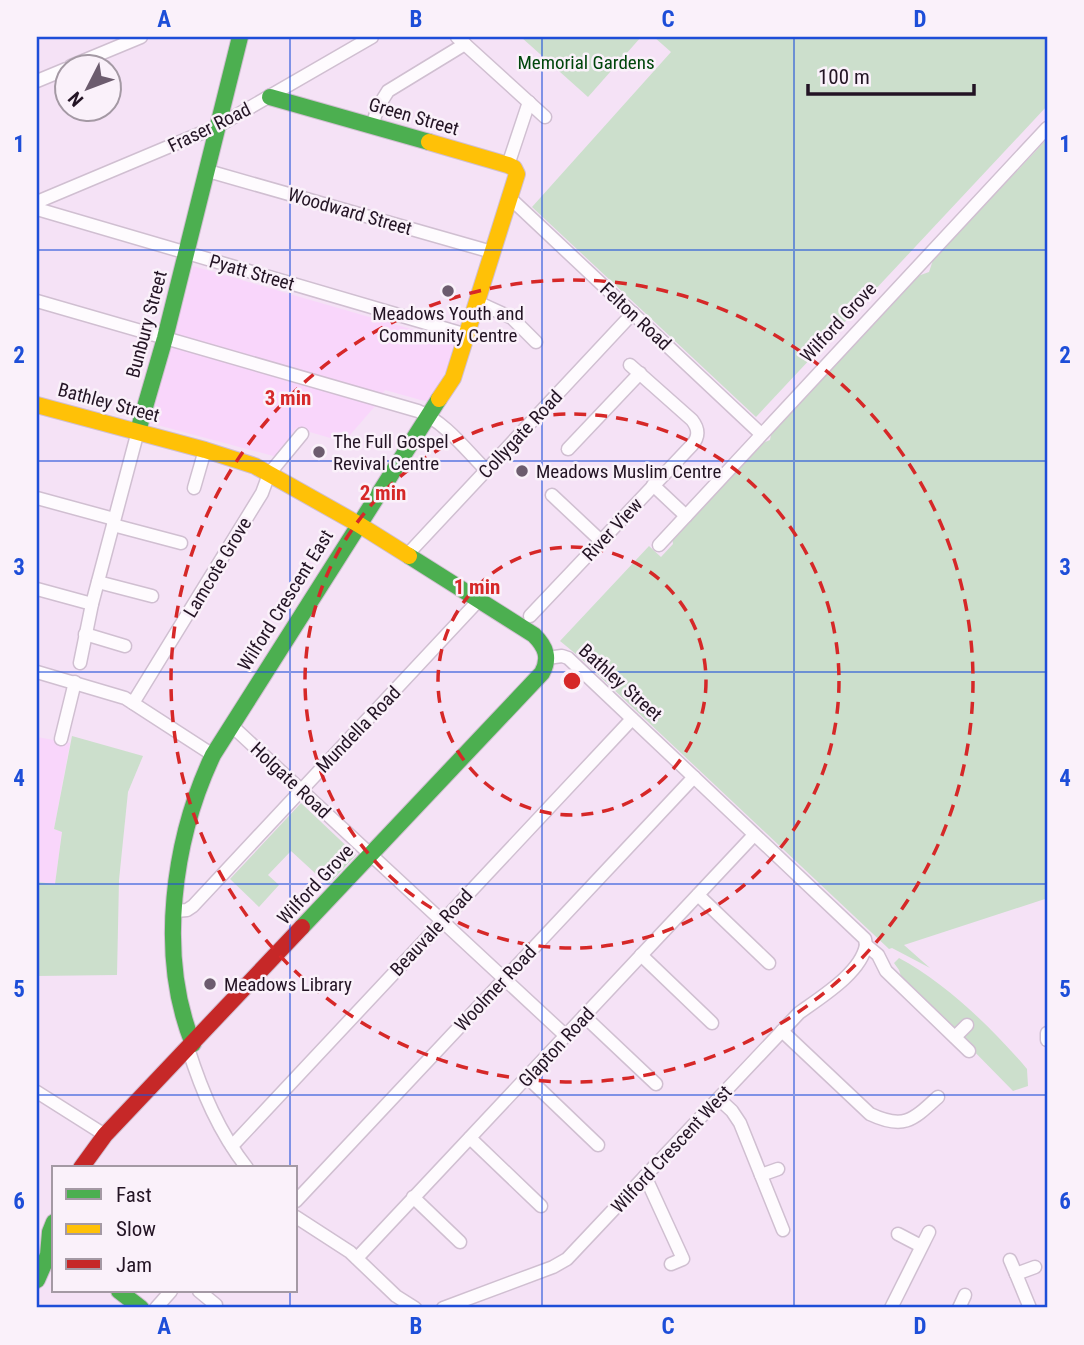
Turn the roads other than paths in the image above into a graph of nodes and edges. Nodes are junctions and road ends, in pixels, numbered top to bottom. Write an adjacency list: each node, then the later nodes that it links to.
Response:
1 (141, 37): 5 (street)
2 (240, 37): 9 (street, Bunbury Street)
3 (372, 37): 6 (street, Fraser Road)
4 (461, 40): 7 (street); 10 (street)
5 (105, 52)
6 (270, 97): 9 (street, Fraser Road); 10 (street, Green Street)
7 (529, 102): 8 (street); 12 (street)
8 (545, 117)
9 (218, 126): 13 (street, Bunbury Street); 15 (street, Fraser Road)
10 (372, 126): 12 (street, Green Street)
11 (1047, 128): 29 (street, Wilford Grove)
12 (508, 166): 14 (street)
13 (208, 171): 17 (street, Woodward Street); 18 (street, Bunbury Street)
14 (509, 198): 17 (street, Wilford Crescent East); 21 (street, Felton Road)
15 (37, 202)
16 (37, 209): 18 (street, Pyatt Street)
17 (492, 252): 20 (street, Wilford Crescent East)
18 (187, 254): 22 (street, Pyatt Street); 23 (street, Bunbury Street)
19 (37, 301): 23 (street)
20 (477, 302): 22 (street, Wilford Crescent East); 24 (street)
21 (633, 313): 29 (street, Felton Road); 32 (street, Collygate Road)
22 (467, 335): 26 (street, Wilford Crescent East)
23 (165, 338): 26 (street); 27 (street, Bunbury Street)
24 (536, 342)
25 (37, 405): 27 (street, Bathley Street)
26 (430, 416): 32 (street); 40 (street, Wilford Crescent East)
27 (138, 431): 31 (street, Bathley Street); 39 (street, Bunbury Street)
28 (302, 434): 33 (street, Lamcote Grove)
29 (761, 435): 38 (street, Wilford Grove)
30 (568, 449): 34 (street, River View)
31 (205, 450): 33 (street, Bathley Street); 35 (street)
32 (486, 470): 44 (street, Collygate Road)
33 (269, 474): 40 (street, Bathley Street); 57 (street, Lamcote Grove)
34 (653, 485): 38 (street, River View); 41 (street, River View)
35 (194, 488)
36 (552, 495): 41 (street)
37 (37, 498): 39 (street)
38 (686, 516): 43 (street, Wilford Grove)
39 (113, 522): 42 (street); 45 (street, Bunbury Street)
40 (358, 524): 44 (street, Bathley Street); 59 (street, Wilford Crescent East)
41 (601, 541): 50 (street, River View)
42 (181, 543)
43 (659, 545)
44 (407, 555): 48 (street, Bathley Street)
45 (98, 582): 47 (street); 49 (street, Bunbury Street)
46 (37, 589): 49 (street)
47 (152, 596)
48 (479, 600): 53 (street, Bathley Street); 63 (street, Mundella Road)
49 (92, 604): 51 (street, Bunbury Street)
50 (530, 616)
51 (85, 634): 52 (street); 54 (street, Bunbury Street)
52 (125, 646)
53 (547, 658): 58 (street, Bathley Street); 65 (street, Wilford Grove)
54 (80, 663)
55 (37, 672): 56 (street)
56 (75, 682): 57 (street); 60 (street)
57 (133, 703): 61 (street)
58 (632, 719): 62 (street, Bathley Street); 68 (street, Beauvale Road)
59 (231, 724): 61 (street, Wilford Crescent East); 63 (street, Holgate Road)
60 (61, 738)
61 (213, 755): 67 (street, Wilford Crescent East)
62 (694, 777): 64 (street, Bathley Street); 72 (street, Woolmer Road)
63 (301, 789): 65 (street, Holgate Road); 67 (street, Mundella Road)
64 (754, 835): 66 (street, Glapton Road); 69 (street, Bathley Street)
65 (371, 856): 68 (street, Holgate Road); 81 (street, Wilford Grove)
66 (698, 895): 70 (street, Glapton Road); 71 (street)
67 (176, 911): 81 (street, Wilford Crescent East)
68 (442, 921): 72 (street, Holgate Road); 91 (street, Beauvale Road)
69 (866, 945): 76 (street, Wilford Crescent West); 79 (street, Bathley Street)
70 (641, 956): 73 (street, Glapton Road); 74 (street)
71 (769, 962)
72 (503, 979): 78 (street, Holgate Road); 98 (street, Woolmer Road)
73 (584, 1016): 78 (street, Glapton Road); 84 (street)
74 (712, 1023)
75 (967, 1025): 79 (street)
76 (782, 1031): 86 (street); 87 (street, Wilford Crescent West)
77 (1047, 1033): 80 (street)
78 (566, 1036): 83 (street, Glapton Road)
79 (955, 1037): 82 (street, Bathley Street)
80 (1047, 1040)
81 (191, 1046): 88 (street, Wilford Grove); 91 (street)
82 (969, 1051)
83 (527, 1077): 89 (street, Glapton Road); 90 (street)
84 (656, 1084)
85 (37, 1092): 88 (street)
86 (938, 1097)
87 (719, 1098): 95 (street); 96 (street, Wilford Crescent West)
88 (105, 1135): 92 (street, Wilford Grove)
89 (470, 1138): 97 (street, Glapton Road); 99 (street)
90 (598, 1145)
91 (232, 1146): 93 (street)
92 (82, 1166)
93 (246, 1166)
94 (778, 1169): 95 (street)
95 (761, 1175): 102 (street)
96 (645, 1176): 110 (street); 122 (street, Wilford Crescent West)
97 (413, 1197): 105 (street); 108 (street, Glapton Road)
98 (298, 1198)
99 (541, 1206)
100 (298, 1217): 108 (street)
101 (52, 1227): 107 (street)
102 (783, 1230)
103 (929, 1232): 106 (street)
104 (898, 1234): 106 (street)
105 (460, 1242)
106 (922, 1246): 123 (street)
107 (51, 1256): 113 (street)
108 (357, 1258): 121 (street)
109 (1010, 1260): 112 (street)
110 (671, 1264)
111 (1035, 1267): 112 (street)
112 (1016, 1275): 125 (street)
113 (37, 1280)
114 (120, 1292): 119 (street)
115 (170, 1292): 120 (street)
116 (200, 1292): 118 (street)
117 (965, 1295): 124 (street)
118 (216, 1305)
119 (141, 1308)
120 (156, 1308)
121 (411, 1308)
122 (443, 1308)
123 (891, 1308)
124 (959, 1308)
125 (1030, 1308)

